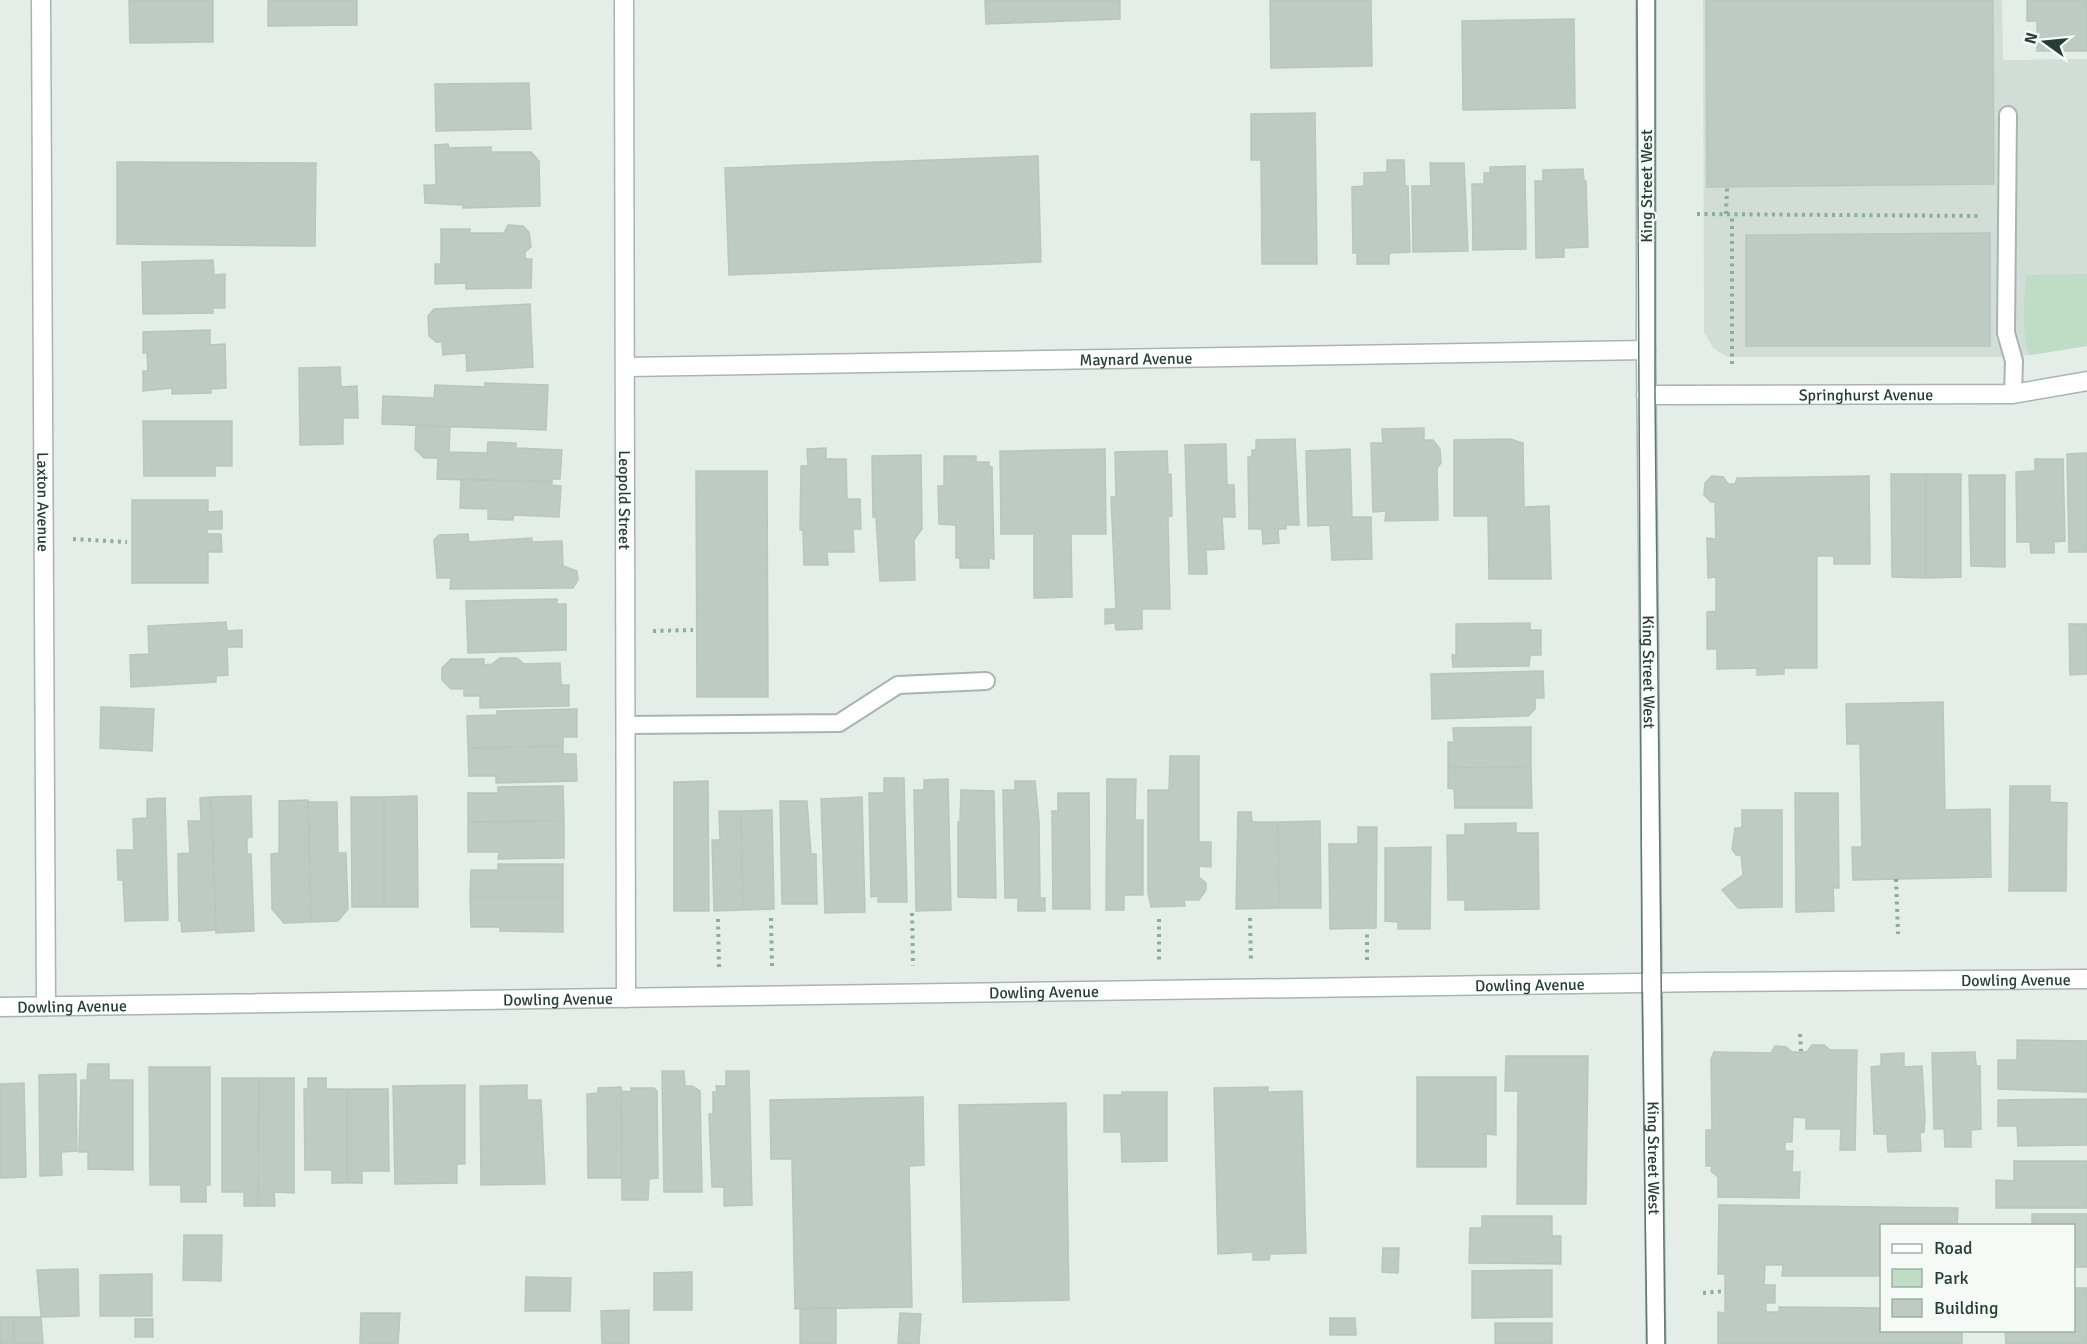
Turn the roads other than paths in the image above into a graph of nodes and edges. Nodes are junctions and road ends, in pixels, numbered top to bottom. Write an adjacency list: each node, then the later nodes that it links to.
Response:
1 (41, 0): 15 (street, Laxton Avenue)
2 (624, 0): 6 (street, Leopold Street)
3 (1646, 0): 5 (street, King Street West)
4 (2008, 115): 8 (lane)
5 (1646, 350): 6 (street, Maynard Avenue); 9 (street, King Street West)
6 (626, 367): 11 (street, Leopold Street)
7 (2087, 381): 8 (street, Springhurst Avenue)
8 (2013, 394): 9 (street, Springhurst Avenue)
9 (1646, 395): 13 (street, King Street West)
10 (986, 681): 11 (lane)
11 (627, 725): 14 (street, Leopold Street)
12 (2087, 979): 13 (street, Dowling Avenue)
13 (1651, 983): 14 (street, Dowling Avenue); 17 (street, King Street West)
14 (626, 998): 15 (street, Dowling Avenue)
15 (46, 1006): 16 (street, Dowling Avenue)
16 (0, 1007)
17 (1656, 1344)

